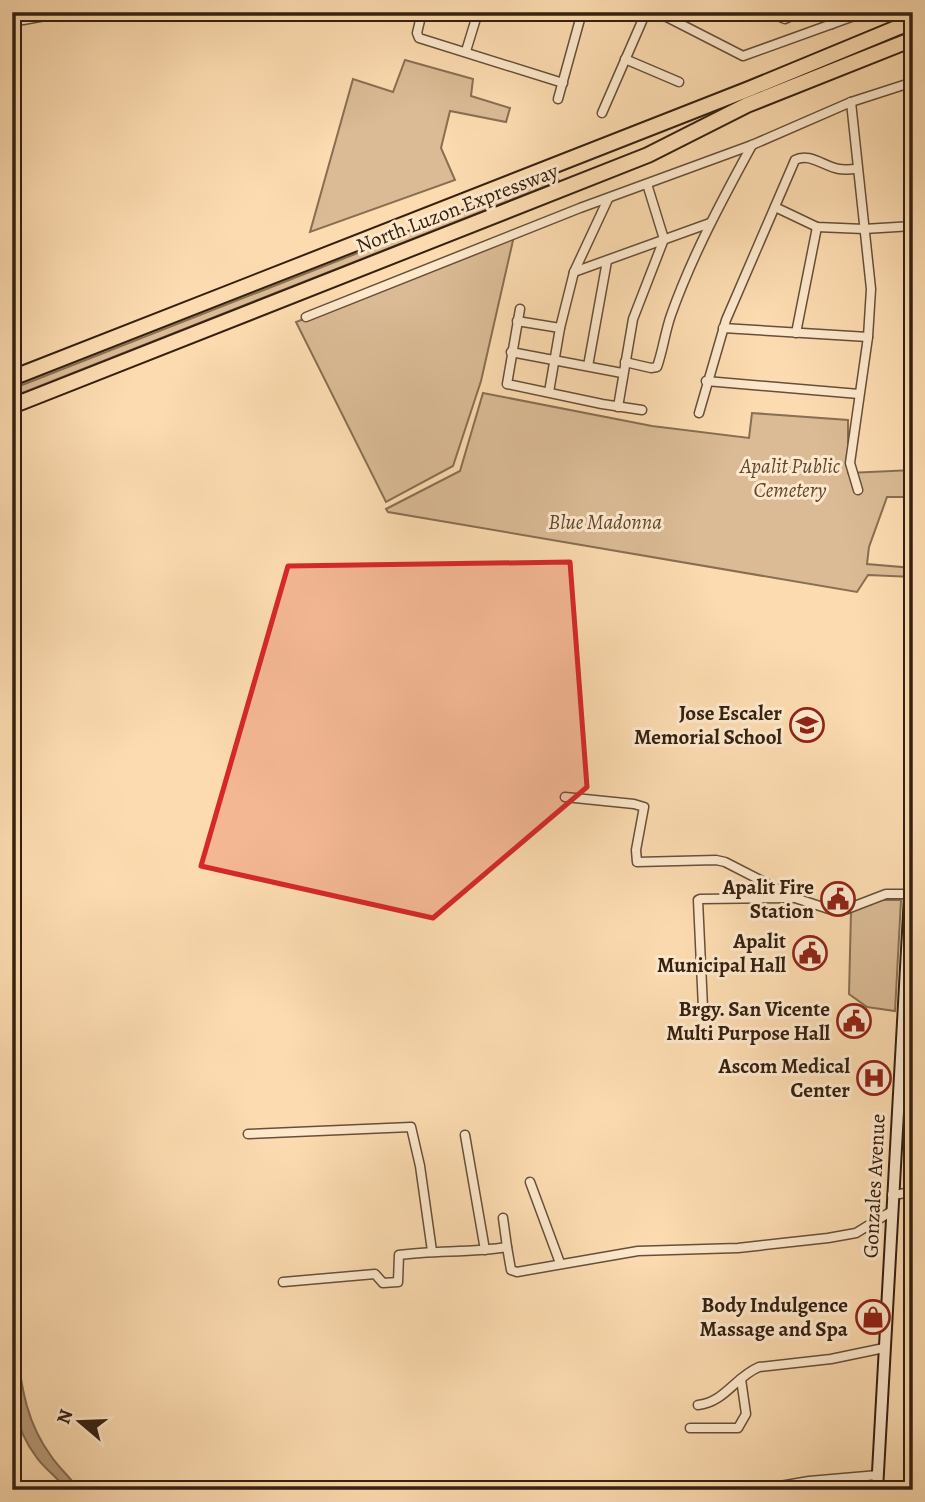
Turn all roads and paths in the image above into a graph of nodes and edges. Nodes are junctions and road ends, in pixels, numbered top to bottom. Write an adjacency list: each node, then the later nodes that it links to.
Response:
1 (61, 12): 12 (street)
2 (422, 12): 16 (street)
3 (478, 12): 16 (street)
4 (582, 12): 20 (street)
5 (646, 12): 17 (street)
6 (657, 12): 14 (street)
7 (768, 12): 8 (street)
8 (800, 12)
9 (826, 12): 14 (street)
10 (865, 12): 14 (street)
11 (900, 12): 15 (main road)
12 (12, 16)
13 (913, 22): 48 (highway, North Luzon Expressway, bridge)
14 (832, 24)
15 (910, 41): 52 (highway, North Luzon Expressway)
16 (466, 51): 20 (street)
17 (625, 60): 18 (street); 23 (street)
18 (679, 82)
19 (913, 82): 22 (street)
20 (563, 83): 21 (street)
21 (558, 99)
22 (850, 102): 24 (street); 25 (street)
23 (602, 113)
24 (752, 145): 26 (street); 29 (street)
25 (857, 169): 28 (street); 32 (street)
26 (647, 184): 27 (street); 33 (street)
27 (608, 199): 35 (street); 37 (street)
28 (775, 207): 31 (street); 40 (street)
29 (710, 223): 33 (street); 45 (street)
30 (913, 226): 32 (street)
31 (817, 227): 32 (street); 41 (street)
32 (864, 229): 42 (street)
33 (664, 239): 34 (street); 45 (street)
34 (607, 261): 35 (street); 46 (street)
35 (574, 272): 39 (street)
36 (520, 309): 38 (street)
37 (306, 317)
38 (517, 321): 39 (street); 43 (street)
39 (560, 328): 44 (street)
40 (723, 328): 41 (street); 49 (street)
41 (796, 333): 42 (street)
42 (868, 337): 51 (street)
43 (511, 352): 44 (street); 50 (street)
44 (555, 359): 46 (street); 50 (street)
45 (625, 362): 47 (street)
46 (588, 366): 47 (street)
47 (622, 373): 53 (street)
48 (12, 378)
49 (706, 381): 51 (street); 55 (street)
50 (549, 392): 53 (street)
51 (859, 394): 56 (street)
52 (12, 406)
53 (618, 407): 54 (street)
54 (642, 410)
55 (699, 413)
56 (858, 489)
57 (565, 797): 60 (street)
58 (913, 842): 59 (main road, Gonzales Avenue)
59 (909, 894): 60 (street); 66 (main road, Gonzales Avenue)
60 (795, 898): 61 (street)
61 (703, 1008)
62 (248, 1134): 71 (street)
63 (465, 1135): 70 (street)
64 (530, 1182): 72 (street)
65 (913, 1192): 66 (street)
66 (892, 1195): 67 (main road, Gonzales Avenue)
67 (892, 1211): 72 (street); 74 (main road, Gonzales Avenue)
68 (503, 1218): 69 (street)
69 (507, 1247): 70 (street); 72 (street)
70 (485, 1250): 71 (street)
71 (432, 1251): 73 (street)
72 (560, 1263)
73 (283, 1282)
74 (884, 1348): 75 (street); 78 (main road, Gonzales Avenue)
75 (741, 1379): 76 (street); 77 (street)
76 (698, 1405)
77 (690, 1428)
78 (878, 1475): 79 (street); 80 (main road, Gonzales Avenue)
79 (756, 1490)
80 (877, 1490)

